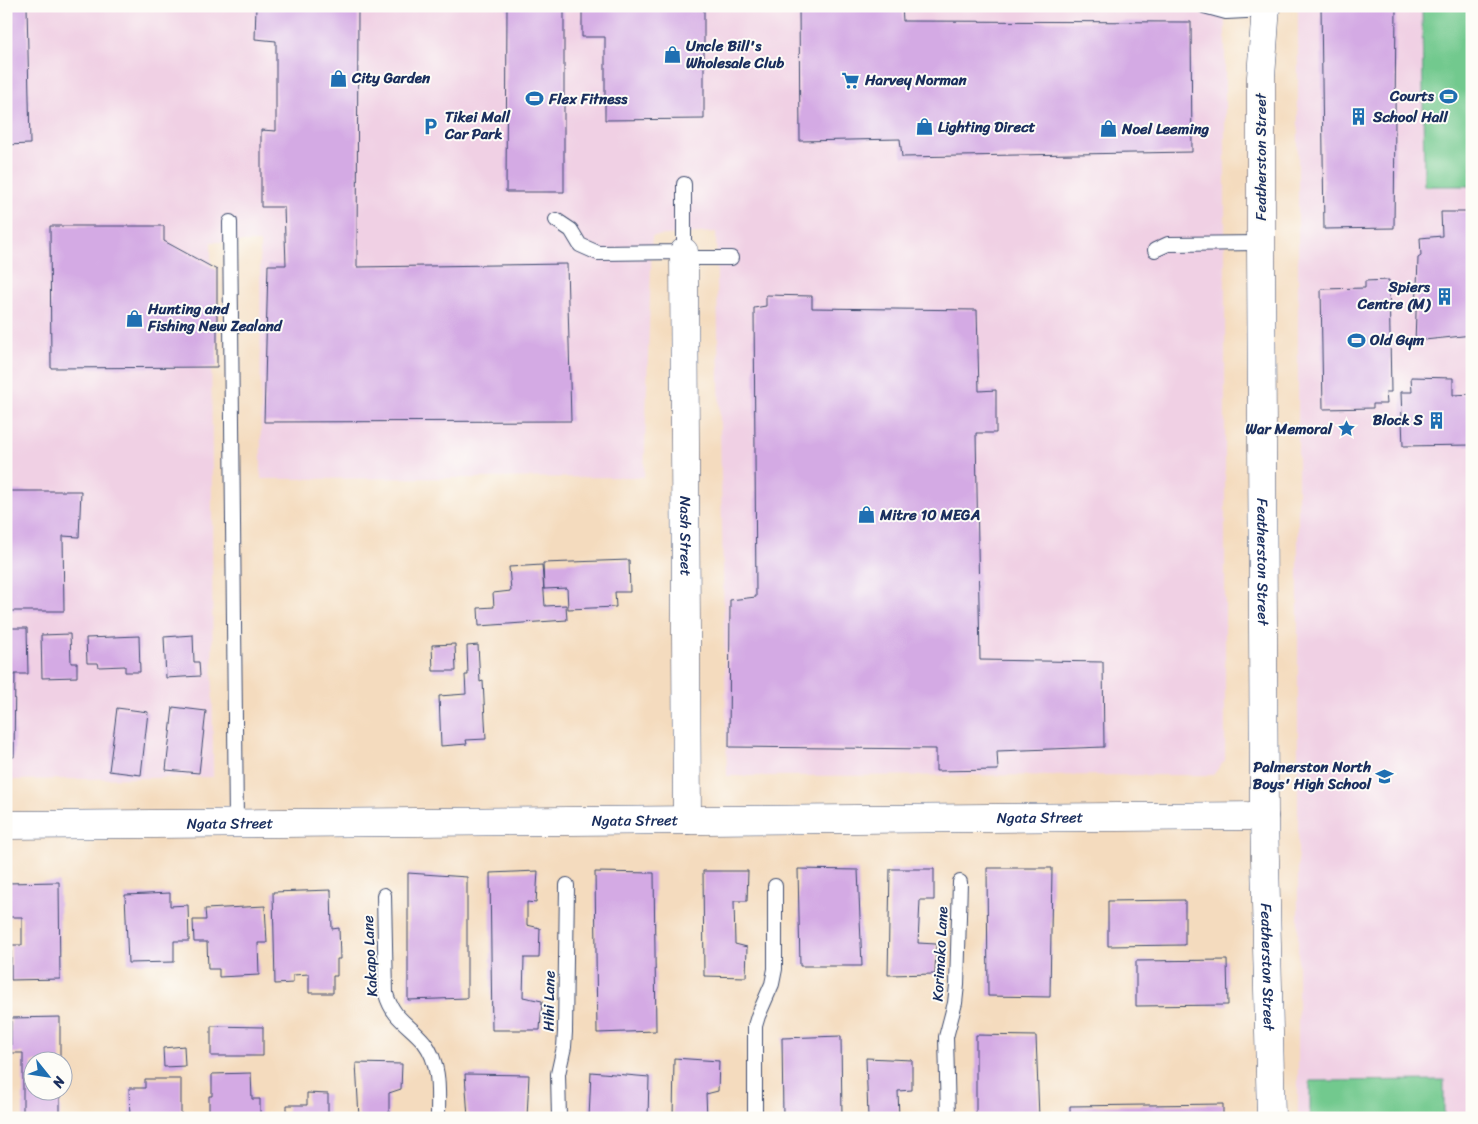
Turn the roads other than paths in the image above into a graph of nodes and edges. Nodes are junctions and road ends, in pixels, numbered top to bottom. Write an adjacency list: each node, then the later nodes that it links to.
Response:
1 (1204, 6): 2 (lane)
2 (1266, 8): 6 (street, Featherston Street)
3 (684, 184): 8 (lane)
4 (556, 220): 8 (lane)
5 (230, 222): 12 (lane)
6 (1261, 243): 7 (lane); 10 (street, Featherston Street)
7 (1155, 250)
8 (684, 255): 9 (lane); 11 (street, Nash Street)
9 (731, 258)
10 (1264, 816): 11 (street, Ngata Street); 22 (street, Featherston Street)
11 (687, 820): 12 (street, Ngata Street)
12 (236, 823): 13 (street, Ngata Street)
13 (6, 825)
14 (960, 882): 21 (lane, Korimako Lane)
15 (567, 885): 19 (lane, Hihi Lane)
16 (775, 886): 20 (lane)
17 (384, 895): 18 (lane, Kakapo Lane)
18 (438, 1118)
19 (559, 1118)
20 (755, 1118)
21 (948, 1118)
22 (1271, 1118)

